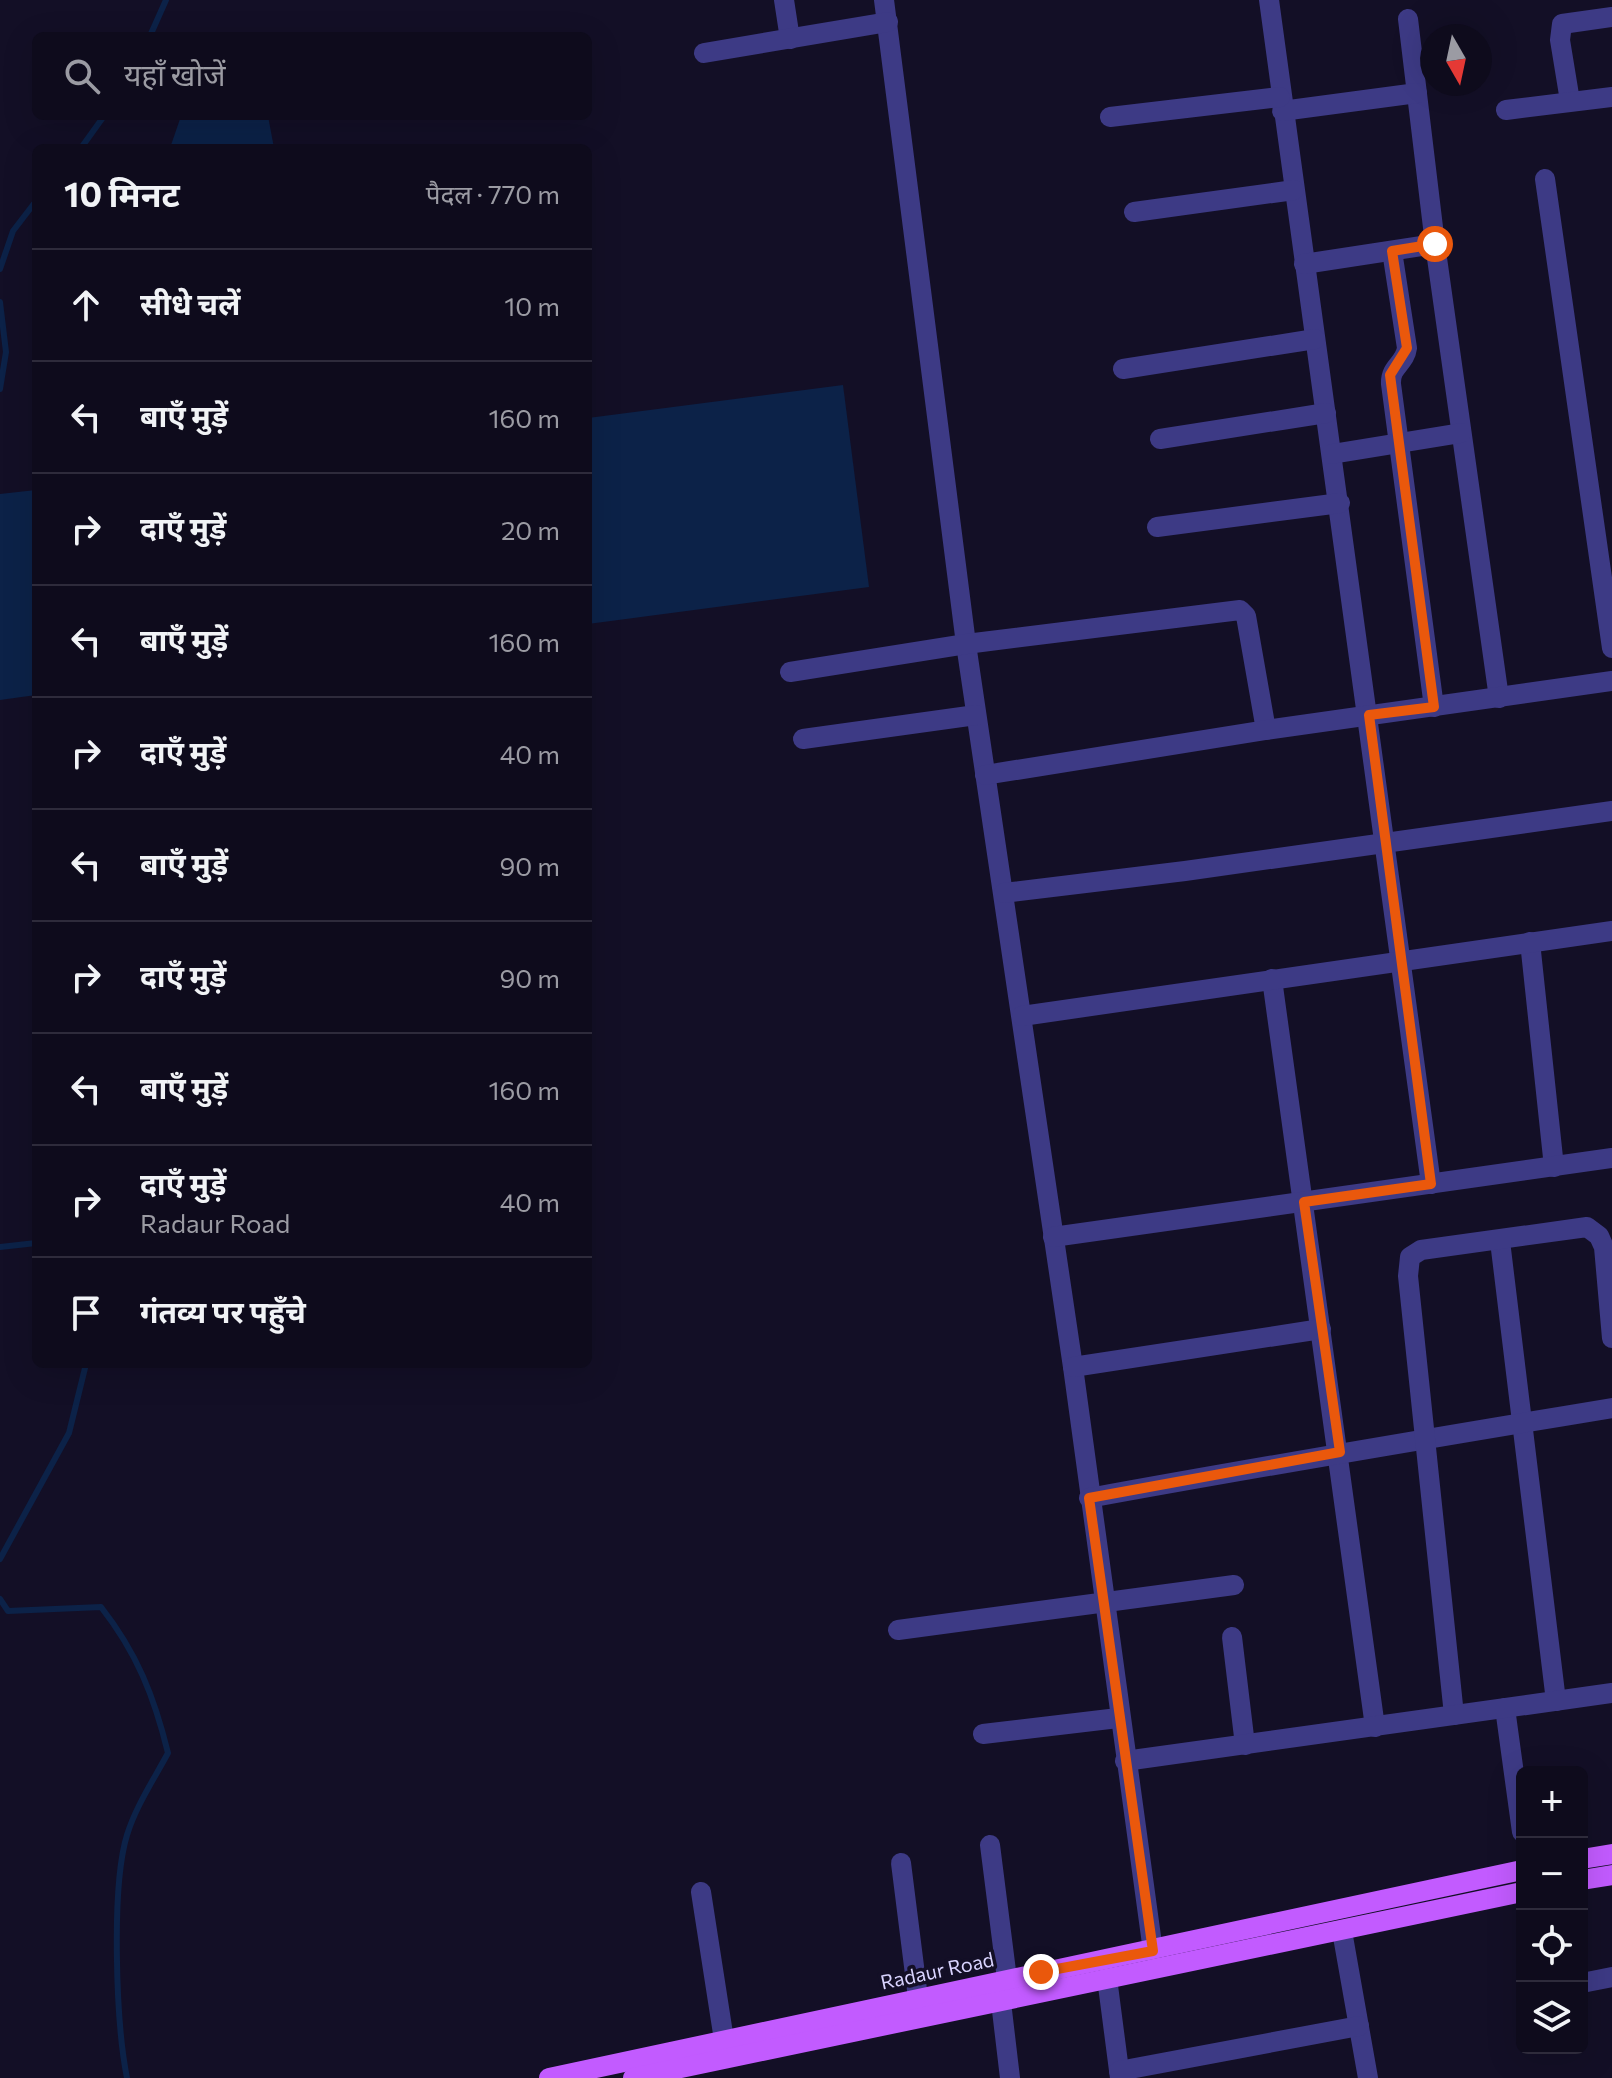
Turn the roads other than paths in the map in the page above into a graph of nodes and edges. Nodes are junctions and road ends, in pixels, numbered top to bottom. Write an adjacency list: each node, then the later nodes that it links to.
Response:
1 (784, 0): 7 (street)
2 (884, 0): 6 (street)
3 (1269, 0): 12 (street)
4 (1612, 17): 11 (street)
5 (1408, 19): 9 (street)
6 (888, 22): 7 (street); 30 (street)
7 (790, 39): 8 (street)
8 (704, 53)
9 (1417, 93): 12 (street); 18 (street)
10 (1612, 97): 11 (street)
11 (1570, 101): 13 (street)
12 (1281, 104): 14 (street); 16 (street)
13 (1506, 110)
14 (1110, 117)
15 (1545, 179): 31 (street)
16 (1294, 190): 17 (street); 20 (street)
17 (1134, 212)
18 (1435, 244): 19 (street); 24 (street)
19 (1392, 251): 20 (street); 26 (street)
20 (1304, 264): 21 (street)
21 (1315, 339): 22 (street); 23 (street)
22 (1123, 369)
23 (1326, 413): 25 (street); 27 (street)
24 (1461, 433): 26 (street); 34 (street)
25 (1160, 439)
26 (1397, 445): 27 (street); 35 (street)
27 (1332, 454): 28 (street)
28 (1340, 503): 29 (street); 37 (street)
29 (1157, 527)
30 (966, 644): 32 (street); 36 (street); 38 (street)
31 (1612, 648)
32 (790, 672)
33 (1612, 681): 34 (street)
34 (1499, 698): 35 (street)
35 (1434, 707): 37 (street)
36 (976, 715): 39 (street); 40 (street)
37 (1369, 715): 38 (street); 42 (street)
38 (1266, 730): 40 (street)
39 (803, 739)
40 (985, 775): 43 (street)
41 (1612, 811): 42 (street)
42 (1386, 840): 43 (street); 46 (street)
43 (1004, 893): 48 (street)
44 (1612, 931): 45 (street)
45 (1530, 942): 46 (street); 50 (street)
46 (1402, 961): 47 (street); 51 (street)
47 (1272, 979): 48 (street); 52 (street)
48 (1022, 1016): 53 (street)
49 (1612, 1158): 50 (street)
50 (1554, 1167): 51 (street)
51 (1431, 1184): 52 (street)
52 (1304, 1202): 53 (street); 55 (street)
53 (1053, 1237): 57 (street)
54 (1500, 1241): 56 (street); 59 (street); 60 (street)
55 (1321, 1329): 57 (street); 61 (street)
56 (1612, 1338)
57 (1073, 1367): 62 (street)
58 (1612, 1408): 59 (street)
59 (1521, 1423): 60 (street); 68 (street)
60 (1425, 1441): 61 (street); 70 (street)
61 (1340, 1452): 62 (street); 72 (street)
62 (1089, 1498): 64 (street)
63 (1234, 1585): 64 (street)
64 (1103, 1600): 65 (street); 71 (street)
65 (898, 1630)
66 (1232, 1637): 74 (street)
67 (1612, 1693): 68 (street)
68 (1556, 1701): 69 (street)
69 (1505, 1708): 70 (street); 76 (street)
70 (1454, 1715): 72 (street)
71 (1118, 1718): 73 (street); 75 (street)
72 (1375, 1727): 74 (street)
73 (983, 1734)
74 (1245, 1745): 75 (street)
75 (1125, 1761): 87 (street)
76 (1516, 1788)
77 (990, 1845): 90 (street)
78 (1612, 1854): 79 (main road)
79 (1588, 1858)
80 (901, 1863): 92 (street)
81 (1516, 1871): 87 (main road, Radaur Road)
82 (1612, 1875): 83 (main road)
83 (1588, 1879)
84 (701, 1892): 95 (street)
85 (1516, 1893): 86 (main road, Radaur Road)
86 (1342, 1931): 89 (main road, Radaur Road); 94 (street)
87 (1153, 1951): 90 (main road, Radaur Road)
88 (1612, 1977): 91 (street)
89 (1107, 1978): 93 (main road, Radaur Road); 96 (street)
90 (1007, 1979): 92 (main road, Radaur Road)
91 (1587, 1982)
92 (918, 1998): 95 (main road, Radaur Road)
93 (1001, 2002): 95 (main road, Radaur Road); 99 (street)
94 (1359, 2026): 96 (street); 100 (street)
95 (714, 2056): 97 (main road, Radaur Road); 98 (main road, Radaur Road)
96 (1120, 2074)
97 (549, 2078)
98 (633, 2078)
99 (1010, 2078)
100 (1368, 2078)

